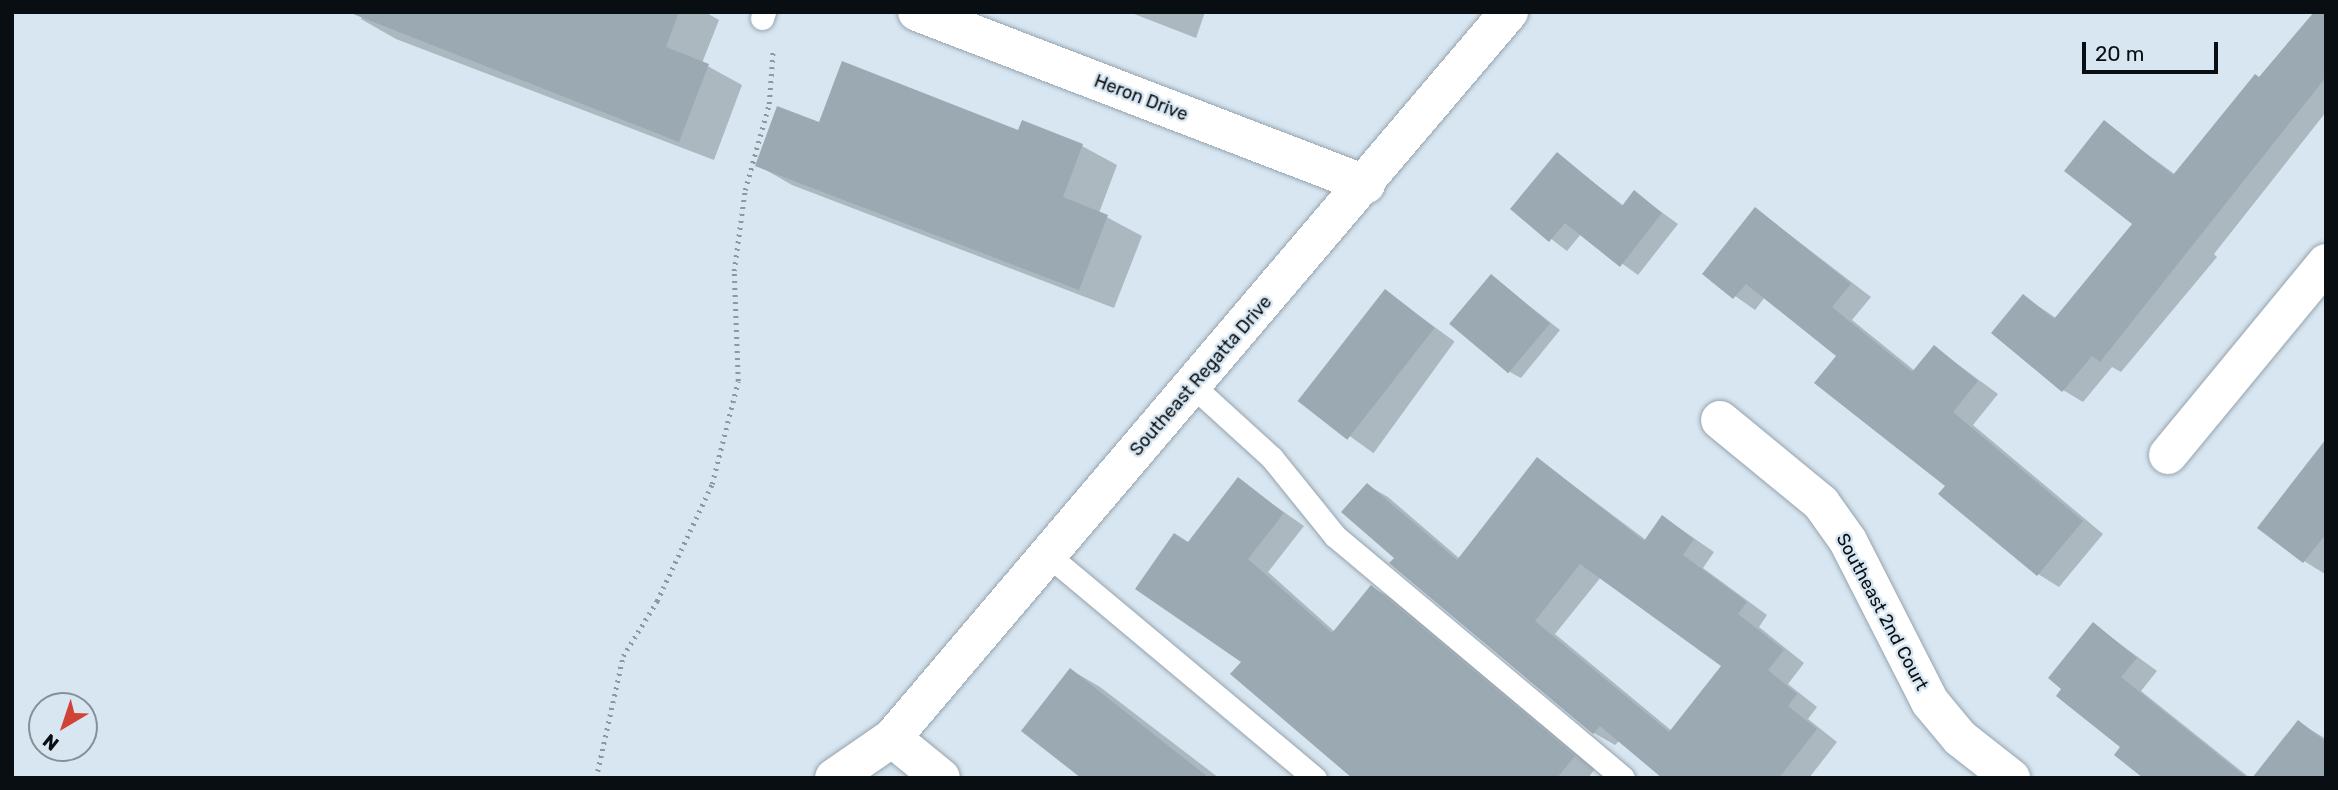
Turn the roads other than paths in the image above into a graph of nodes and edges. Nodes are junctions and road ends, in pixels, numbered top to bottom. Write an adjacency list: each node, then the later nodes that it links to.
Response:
1 (917, 12): 3 (street, Heron Drive)
2 (1509, 12): 3 (street, Southeast Regatta Drive)
3 (1366, 184): 5 (street, Southeast Regatta Drive)
4 (2326, 264): 7 (street)
5 (1193, 386): 8 (street, Southeast Regatta Drive); 13 (lane)
6 (1720, 420): 14 (street, Southeast 2nd Court)
7 (2168, 455)
8 (1048, 555): 9 (street, Southeast Regatta Drive); 12 (lane)
9 (891, 738): 10 (street, Southeast Regatta Drive); 11 (street)
10 (834, 778)
11 (941, 778)
12 (1315, 778)
13 (1623, 778)
14 (2011, 778)

